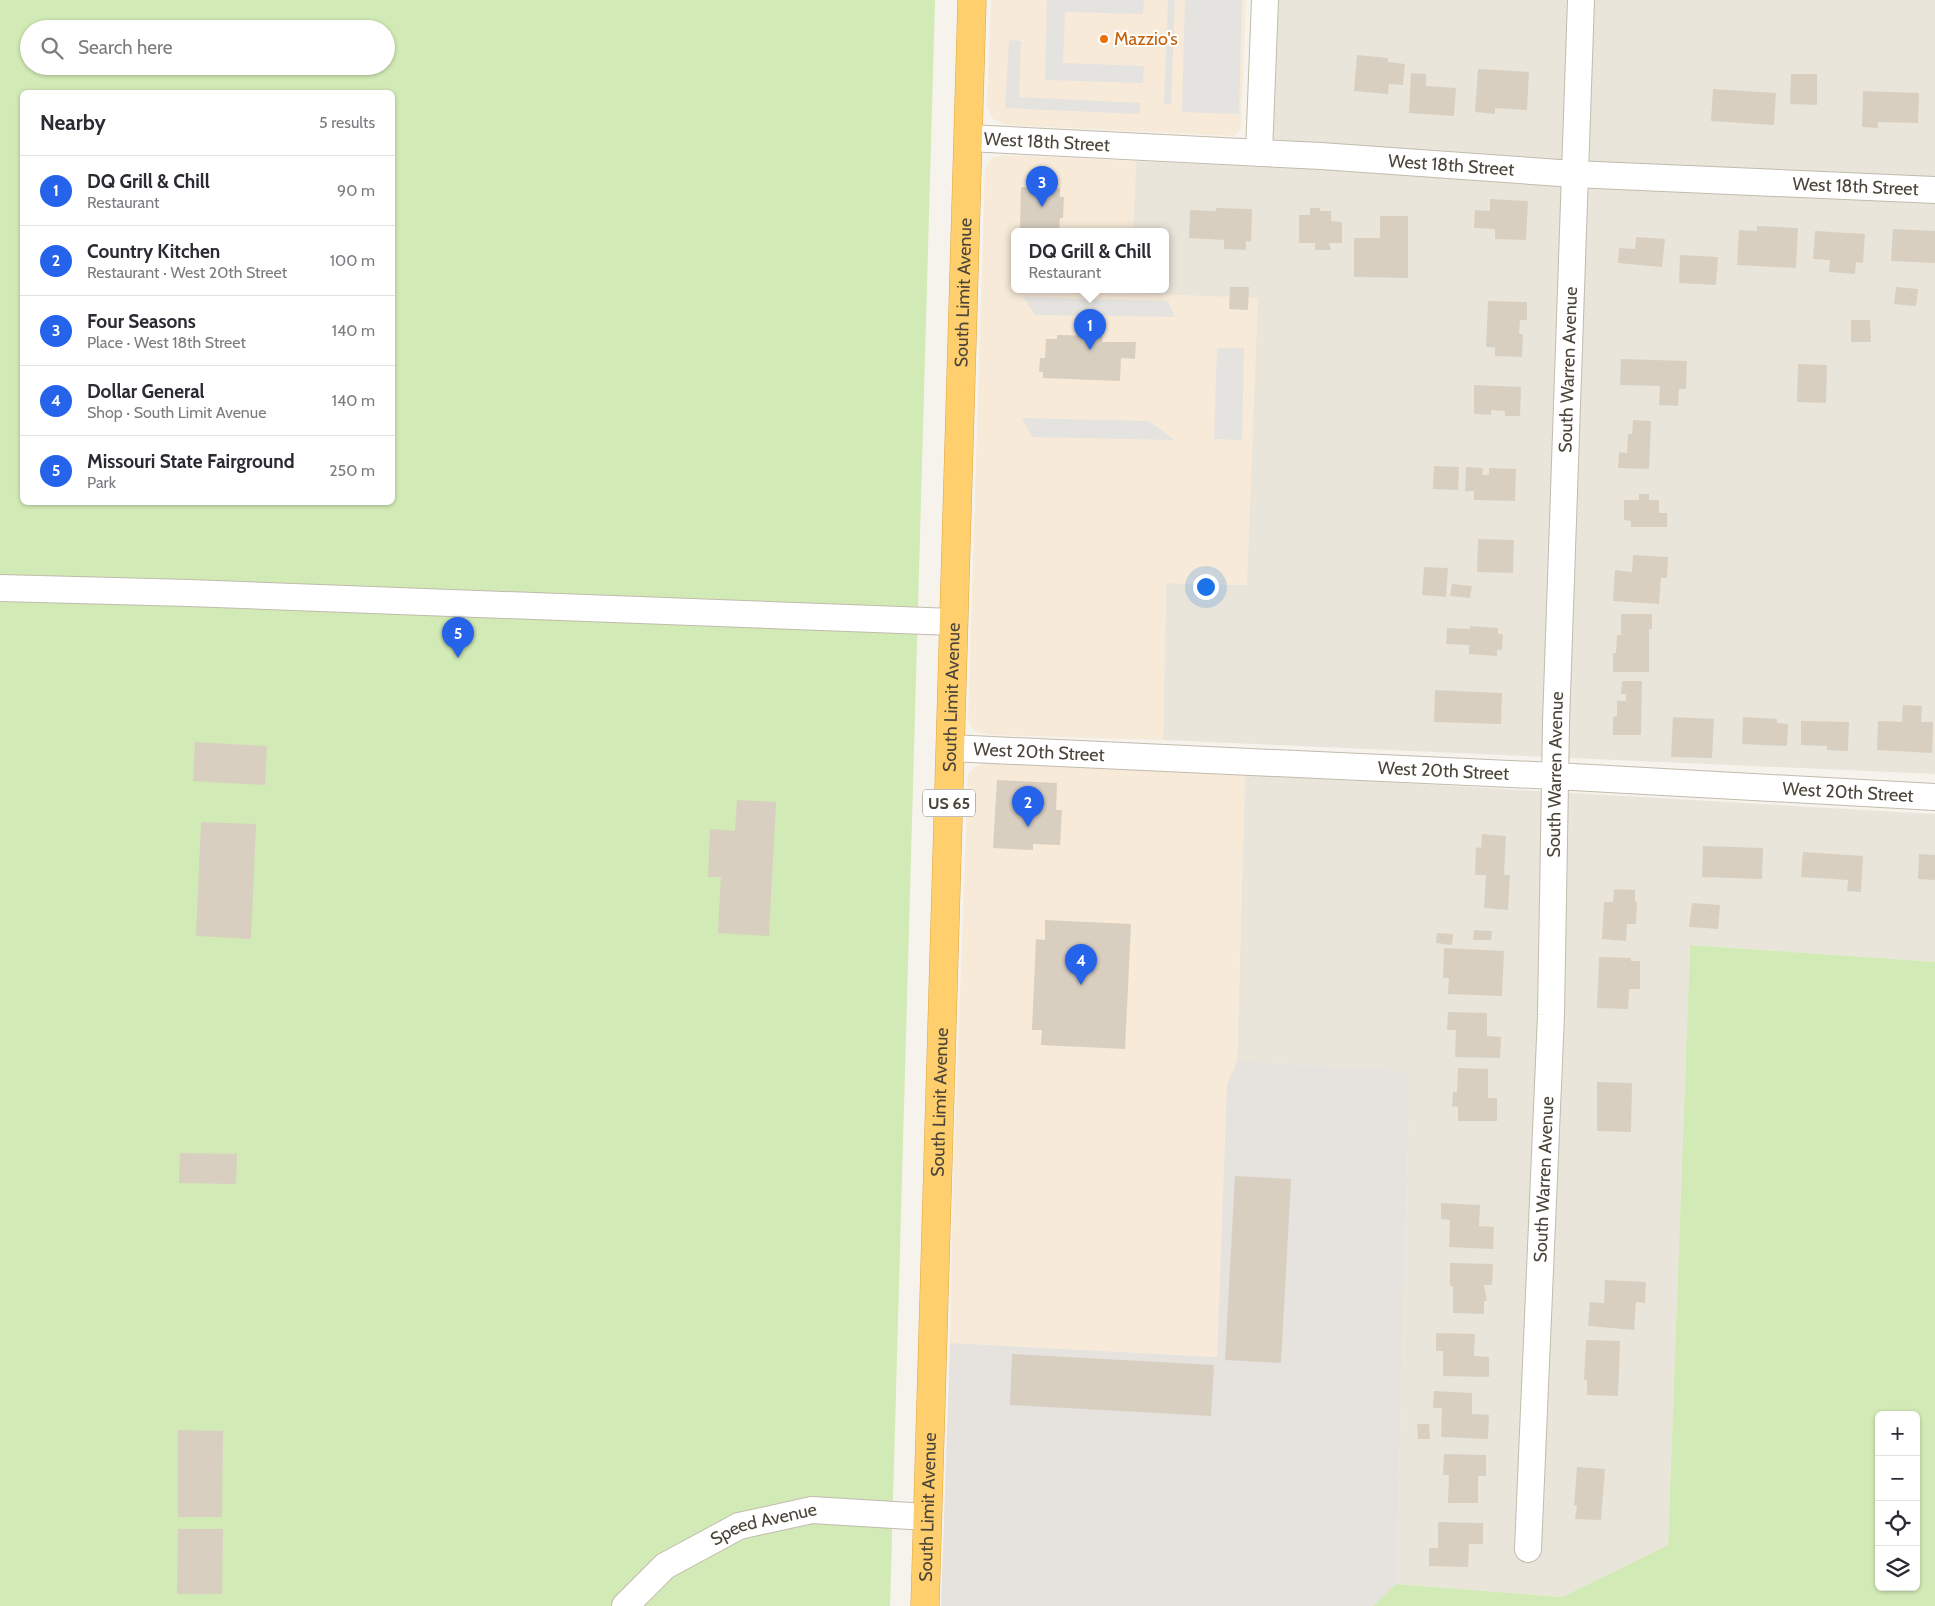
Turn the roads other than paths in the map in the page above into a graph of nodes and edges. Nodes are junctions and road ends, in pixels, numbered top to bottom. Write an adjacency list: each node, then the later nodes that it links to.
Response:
1 (972, 0): 4 (highway, South Limit Avenue / US 65)
2 (1265, 0): 5 (street)
3 (1581, 0): 6 (street, South Warren Avenue)
4 (968, 138): 5 (street, West 18th Street); 9 (highway, South Limit Avenue / US 65)
5 (1259, 153): 6 (street, West 18th Street)
6 (1574, 174): 7 (street, West 18th Street); 11 (street, South Warren Avenue)
7 (1935, 190)
8 (0, 588): 9 (street)
9 (953, 622): 10 (highway, South Limit Avenue / US 65)
10 (950, 748): 11 (street, West 20th Street); 13 (highway, South Limit Avenue / US 65)
11 (1555, 776): 12 (street, West 20th Street); 14 (street, South Warren Avenue)
12 (1935, 797)
13 (928, 1517): 15 (street, Speed Avenue); 16 (highway, South Limit Avenue / US 65)
14 (1528, 1549)
15 (625, 1606)
16 (924, 1606)

